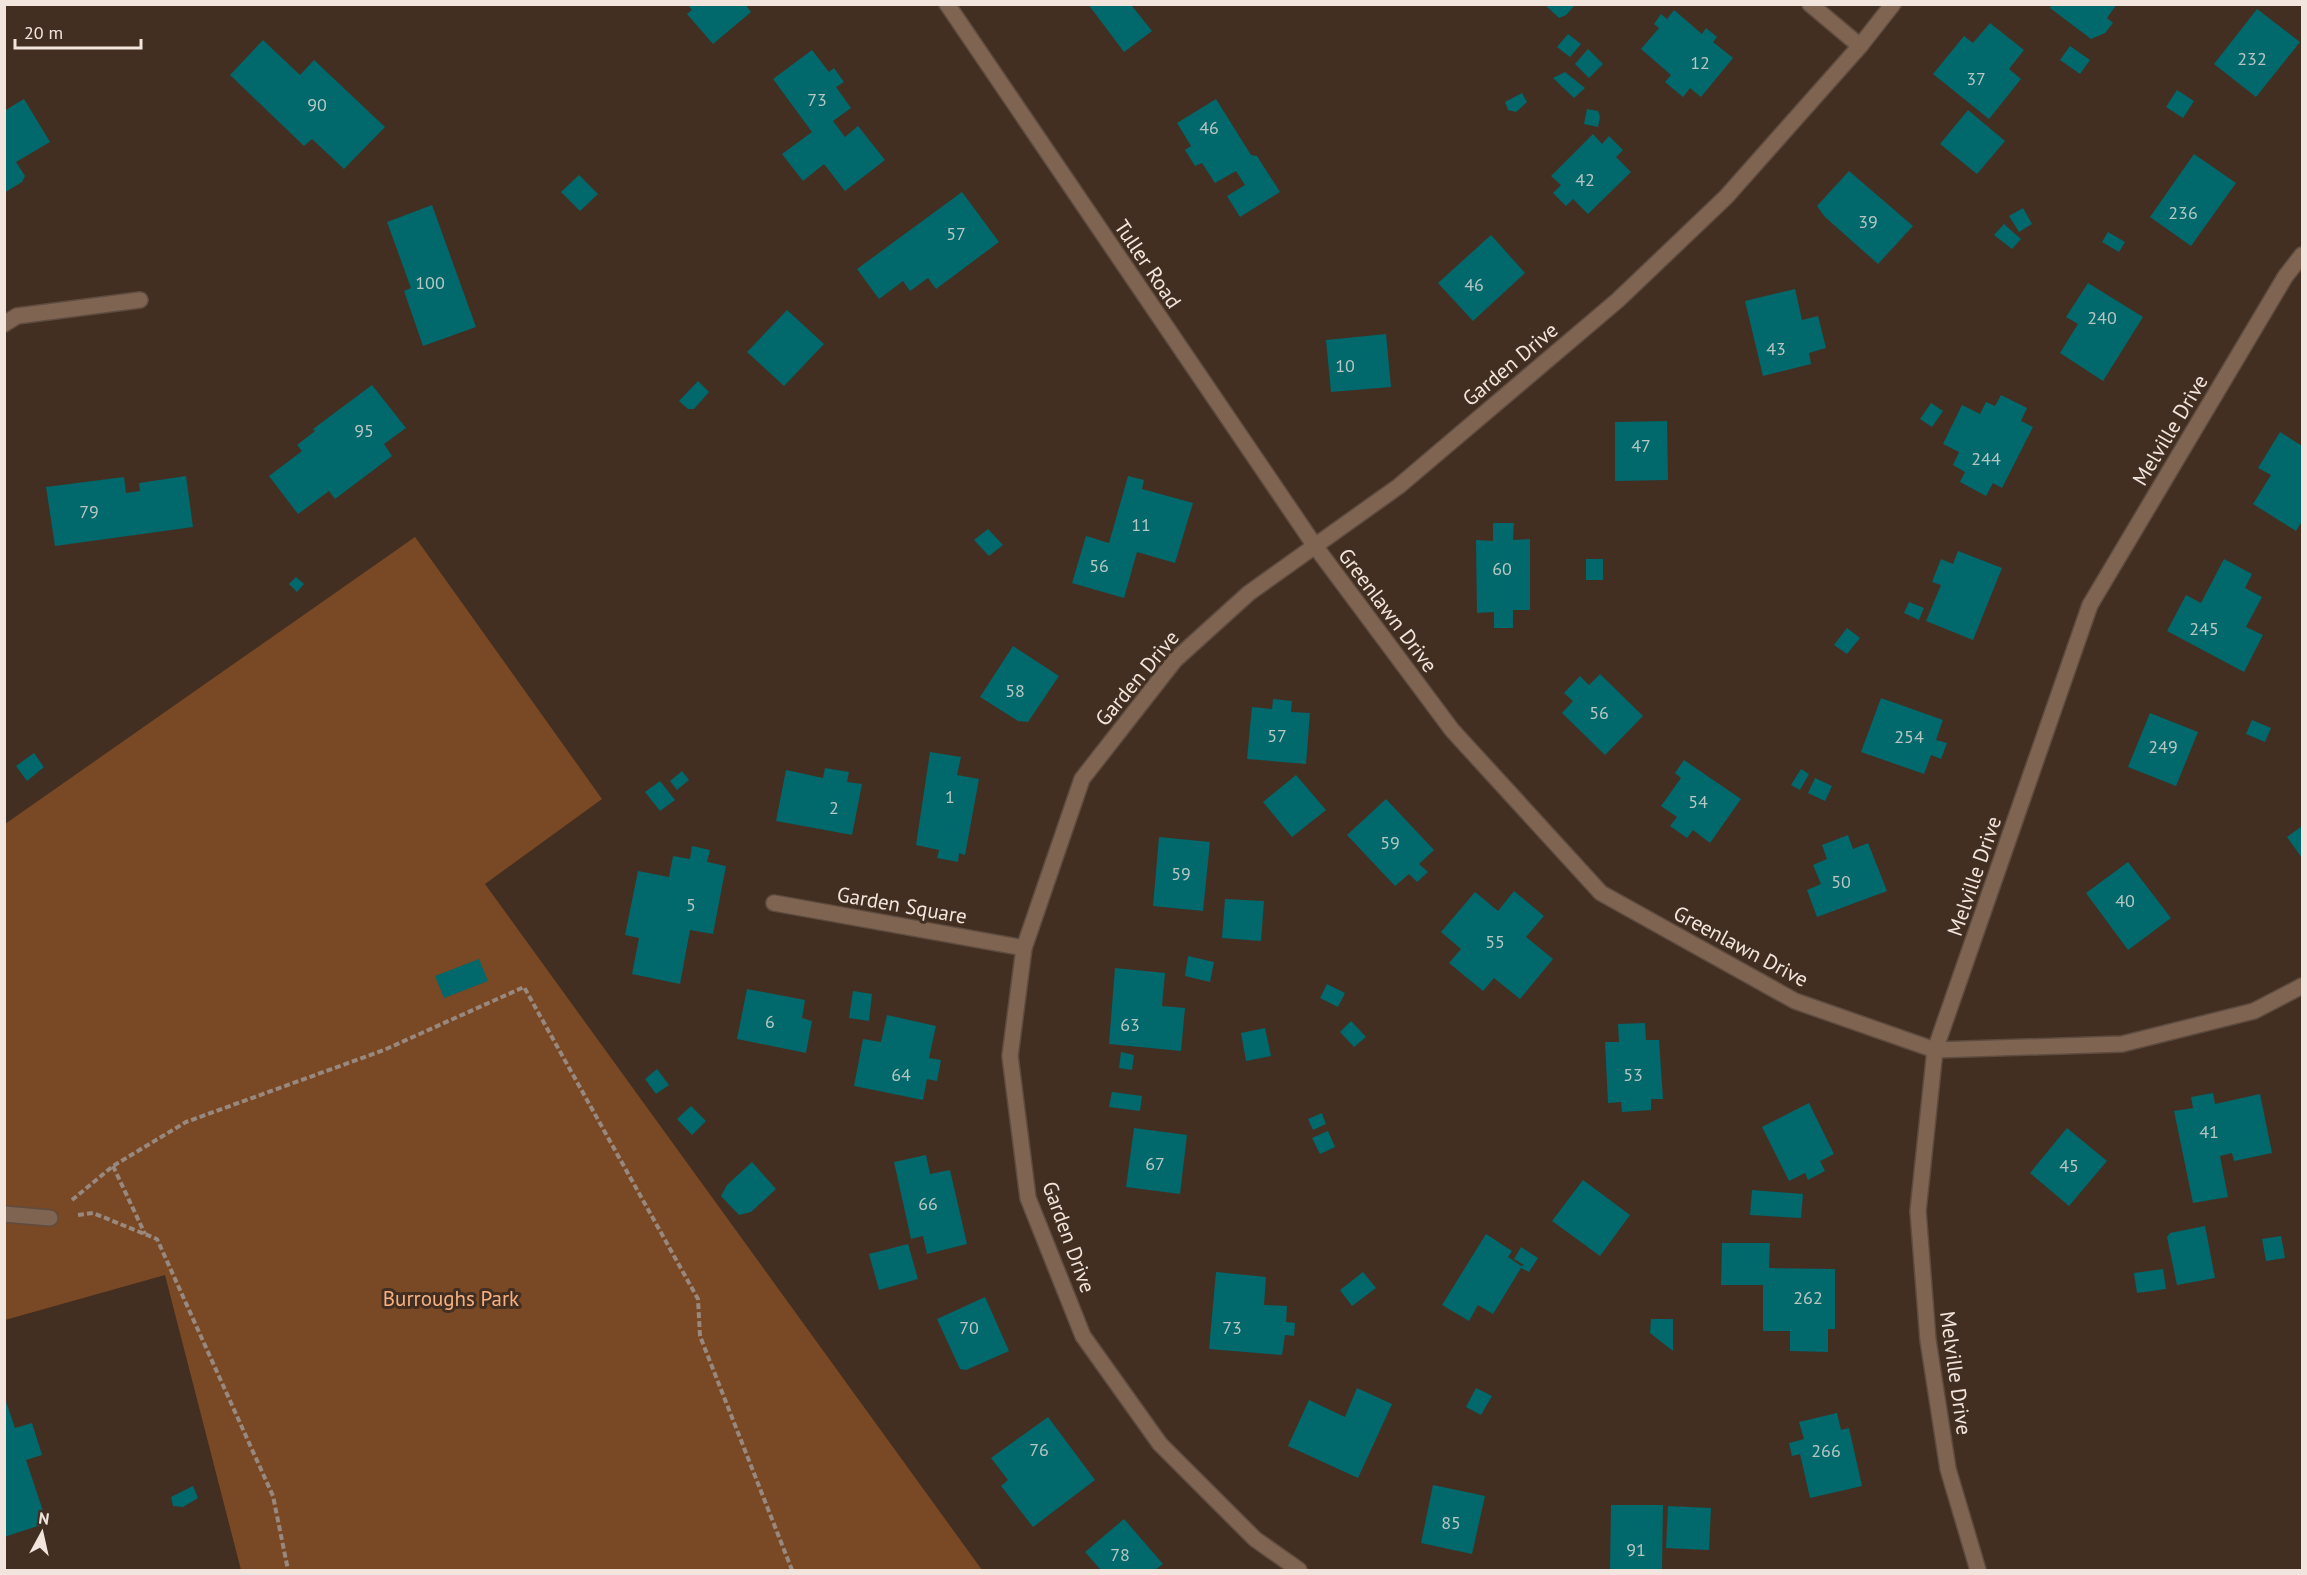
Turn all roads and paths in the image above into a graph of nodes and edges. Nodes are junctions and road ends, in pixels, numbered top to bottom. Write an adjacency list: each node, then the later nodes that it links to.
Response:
1 (947, 4): 8 (street, Tuller Road)
2 (1810, 4): 4 (street)
3 (1893, 4): 4 (street, Garden Drive)
4 (1860, 46): 8 (street, Garden Drive)
5 (2302, 255): 12 (street, Melville Drive)
6 (140, 300): 7 (street)
7 (4, 324)
8 (1315, 546): 10 (street, Garden Drive); 12 (street, Greenlawn Drive)
9 (774, 903): 10 (street, Garden Square)
10 (1023, 948): 19 (street, Garden Drive)
11 (2302, 986): 12 (street, Greenlawn Drive)
12 (1935, 1050): 20 (street, Melville Drive)
13 (113, 1166): 15 (path); 16 (path); 18 (path)
14 (4, 1214): 15 (street)
15 (50, 1218): 16 (path)
16 (145, 1234): 17 (path)
17 (288, 1570)
18 (792, 1570)
19 (1299, 1570)
20 (1978, 1570)

